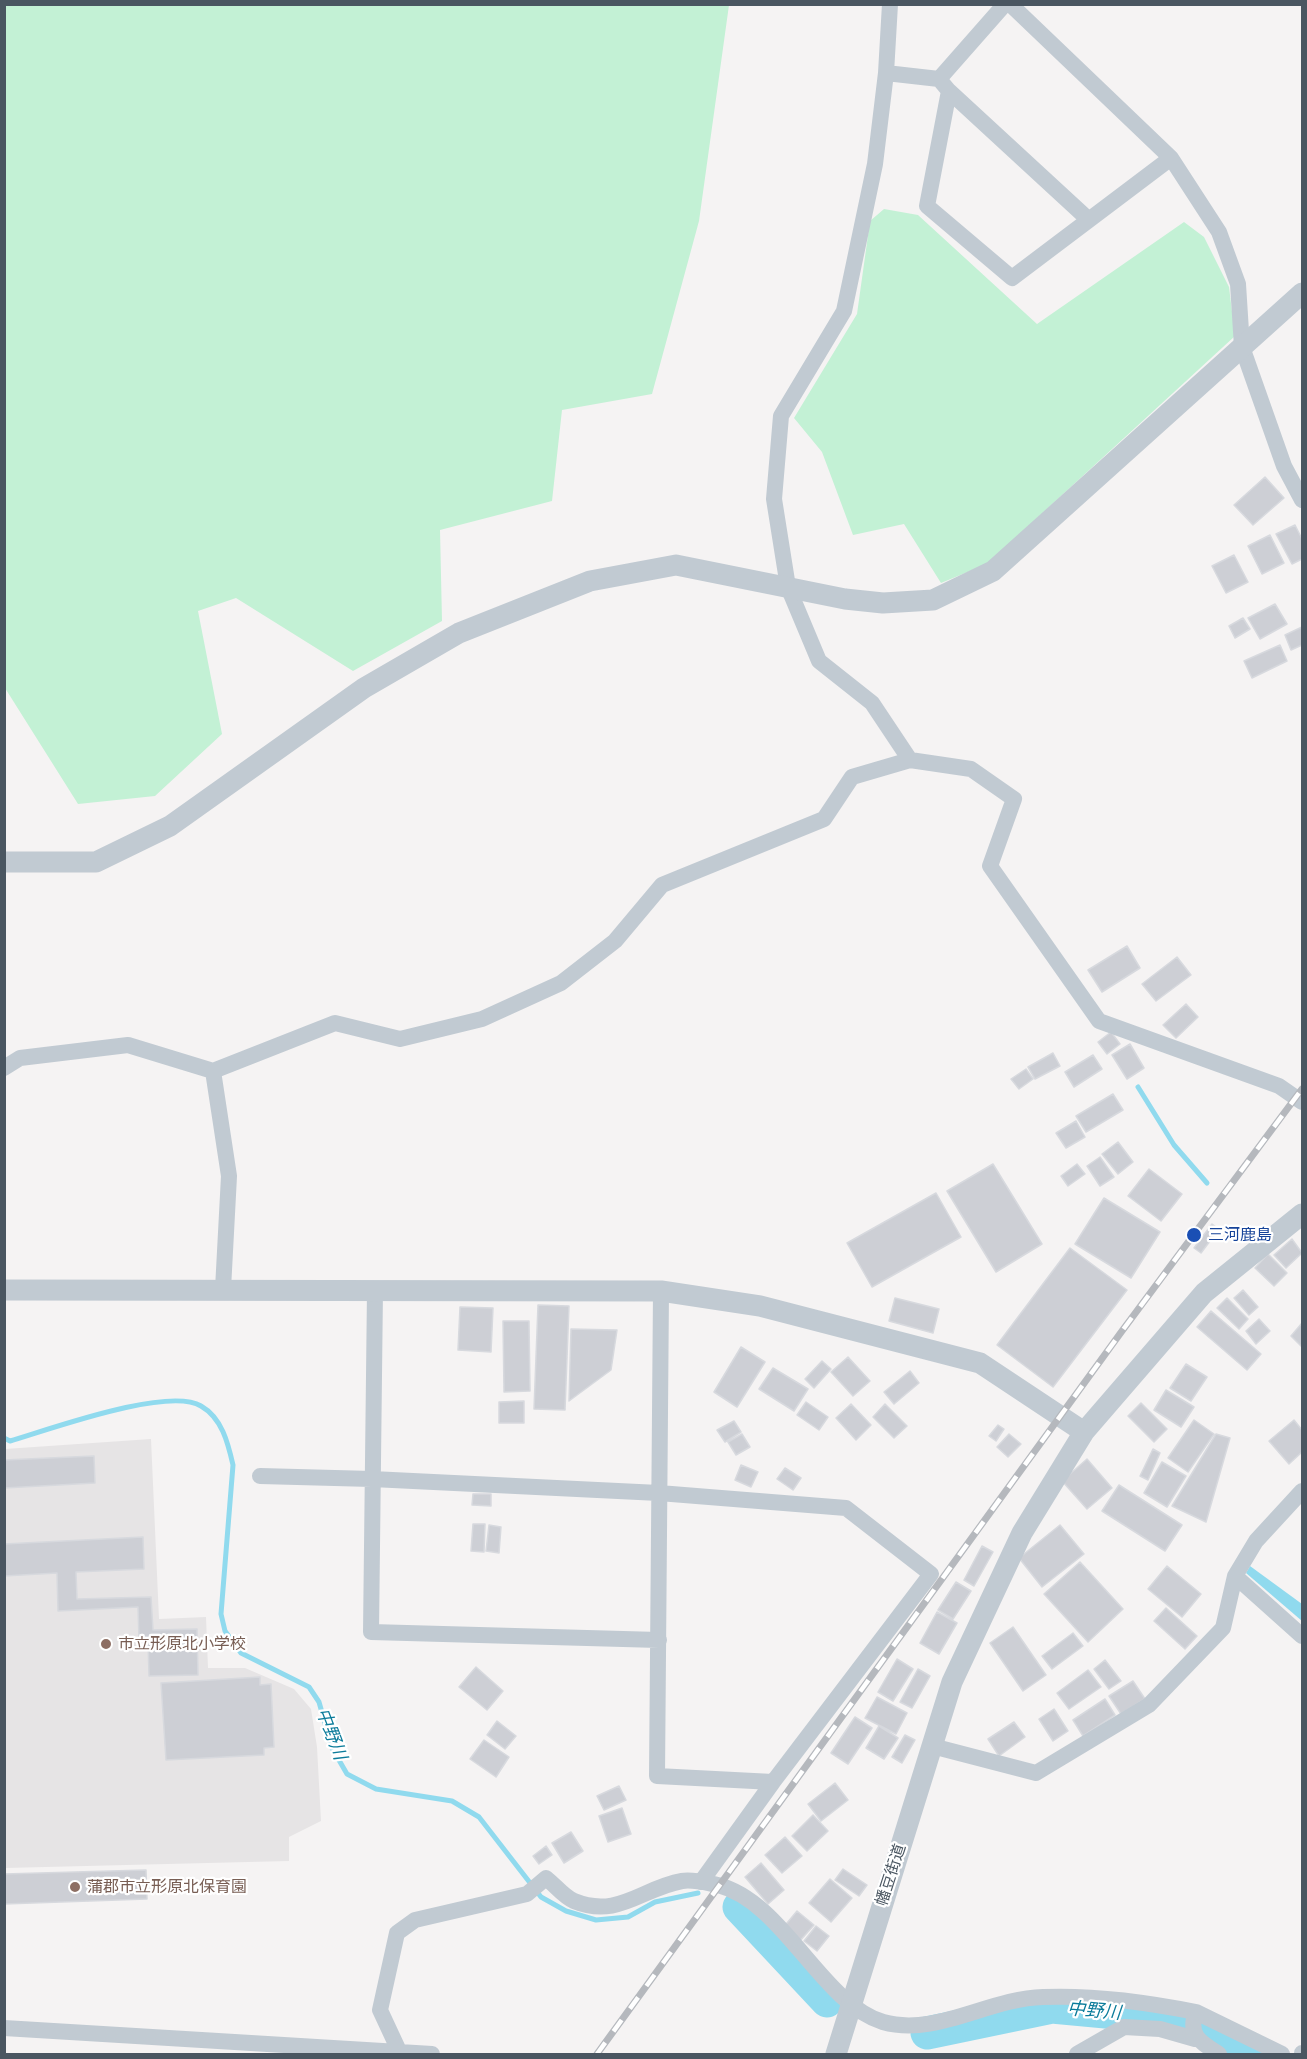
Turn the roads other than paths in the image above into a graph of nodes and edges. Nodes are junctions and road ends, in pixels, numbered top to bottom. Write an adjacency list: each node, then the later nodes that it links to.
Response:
1 (890, 4): 4 (street)
2 (1005, 4): 5 (street)
3 (1010, 4): 6 (street)
4 (886, 73): 5 (street); 11 (street)
5 (944, 85): 7 (street); 7 (street)
6 (1171, 158): 7 (street); 9 (street)
7 (1089, 220)
8 (1302, 293): 9 (street)
9 (1242, 347): 10 (street); 11 (street)
10 (1302, 500)
11 (788, 587): 12 (street); 13 (street)
12 (910, 760): 15 (street); 16 (street)
13 (4, 862)
14 (4, 1068): 15 (street)
15 (213, 1071): 18 (street)
16 (1302, 1102)
17 (1300, 1221): 22 (street, 幡豆街道)
18 (223, 1289): 19 (street); 20 (street)
19 (4, 1290)
20 (375, 1290): 21 (street); 24 (street)
21 (661, 1292): 22 (street); 26 (street)
22 (1084, 1432): 30 (street, 幡豆街道)
23 (260, 1476): 24 (street)
24 (372, 1479): 26 (street); 29 (street)
25 (1302, 1491): 27 (street)
26 (659, 1493): 29 (street); 31 (street)
27 (1235, 1576): 28 (street); 30 (street)
28 (1302, 1636)
29 (659, 1640): 31 (street)
30 (932, 1746): 33 (street, 幡豆街道)
31 (773, 1782): 32 (street)
32 (700, 1882): 33 (street); 37 (street)
33 (849, 2005): 34 (street); 39 (street, 幡豆街道)
34 (1194, 2025): 40 (street); 41 (street); 42 (street)
35 (4, 2028): 36 (street)
36 (219, 2048): 37 (street)
37 (400, 2052): 38 (street)
38 (432, 2055)
39 (836, 2055)
40 (1077, 2055)
41 (1219, 2055)
42 (1282, 2055)

